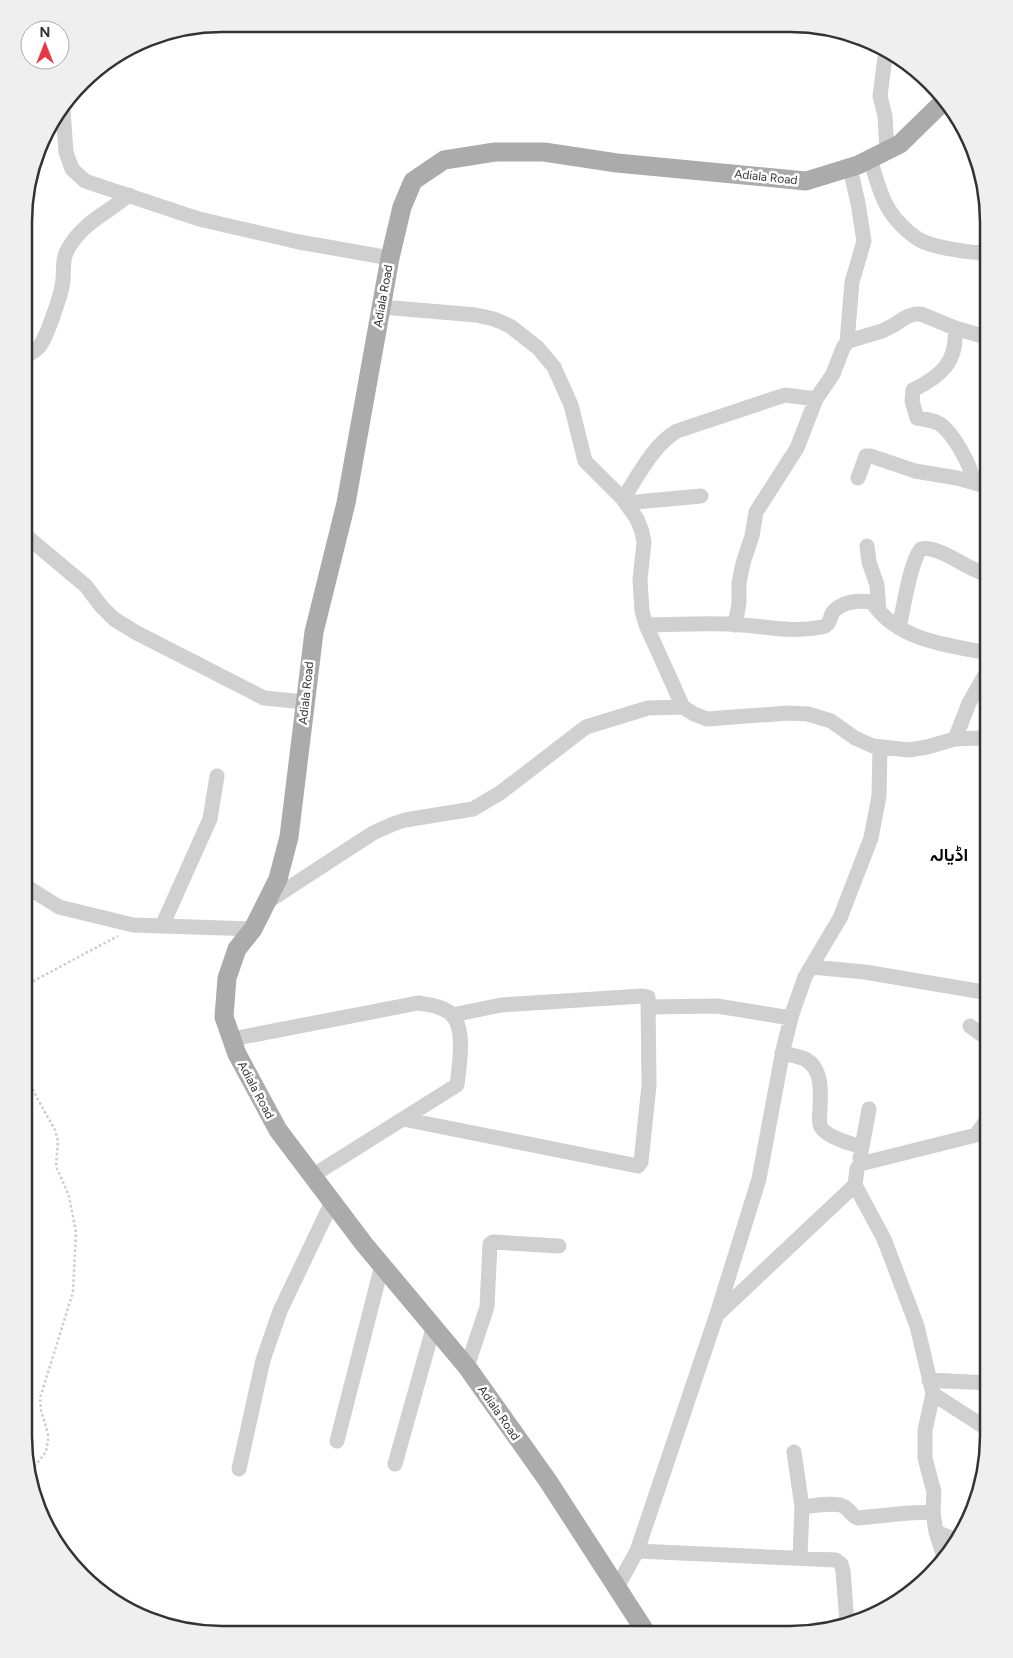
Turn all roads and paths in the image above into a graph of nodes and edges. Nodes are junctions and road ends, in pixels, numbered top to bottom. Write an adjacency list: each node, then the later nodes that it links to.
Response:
1 (885, 57): 4 (street)
2 (940, 105): 4 (main road, Adiala Road)
3 (64, 118): 7 (street)
4 (887, 151): 5 (main road, Adiala Road)
5 (870, 159): 6 (main road, Adiala Road); 8 (street)
6 (850, 168): 9 (main road, Adiala Road); 13 (street)
7 (129, 195): 9 (street); 14 (street)
8 (981, 253)
9 (390, 258): 10 (main road, Adiala Road)
10 (382, 307): 20 (street); 30 (main road, Adiala Road)
11 (955, 328): 12 (street); 13 (street); 17 (street)
12 (981, 336)
13 (847, 342): 15 (street)
14 (32, 352)
15 (816, 399): 20 (street); 25 (street)
16 (858, 478): 17 (street)
17 (972, 482): 18 (street)
18 (981, 485)
19 (701, 496): 20 (street)
20 (624, 501): 26 (street)
21 (32, 541): 30 (street)
22 (867, 546): 24 (street)
23 (981, 573): 27 (street)
24 (879, 611): 25 (street); 27 (street)
25 (735, 624): 26 (street)
26 (646, 625): 31 (street)
27 (899, 628): 28 (street)
28 (981, 651)
29 (981, 682): 33 (street)
30 (305, 702): 37 (main road, Adiala Road)
31 (683, 707): 34 (street); 37 (street)
32 (981, 738): 33 (street)
33 (955, 739): 34 (street)
34 (880, 747): 41 (street)
35 (217, 776): 39 (street)
36 (32, 890): 38 (street)
37 (267, 902): 40 (main road, Adiala Road)
38 (132, 925): 39 (street); 42 (path)
39 (162, 926): 40 (street)
40 (253, 930): 49 (main road, Adiala Road)
41 (811, 967): 43 (street); 46 (street)
42 (32, 982)
43 (981, 992)
44 (648, 1007): 45 (street); 46 (street); 53 (street)
45 (452, 1015): 49 (street); 53 (street)
46 (791, 1018): 50 (street)
47 (970, 1026): 48 (street)
48 (981, 1034)
49 (232, 1039): 57 (main road, Adiala Road)
50 (782, 1053): 55 (street); 62 (street)
51 (32, 1088): 71 (path)
52 (869, 1109): 55 (street)
53 (403, 1119): 57 (street)
54 (981, 1136): 56 (street)
55 (862, 1148): 56 (street)
56 (860, 1164): 58 (street)
57 (312, 1176): 59 (main road, Adiala Road)
58 (855, 1185): 62 (street); 66 (street)
59 (332, 1202): 61 (main road, Adiala Road); 72 (street)
60 (560, 1246): 64 (street)
61 (382, 1265): 63 (main road, Adiala Road); 68 (street)
62 (718, 1314): 77 (street)
63 (434, 1325): 64 (main road, Adiala Road); 70 (street)
64 (467, 1367): 80 (main road, Adiala Road)
65 (981, 1384): 66 (street)
66 (931, 1387): 67 (street); 74 (street)
67 (981, 1424)
68 (337, 1441)
69 (794, 1452): 73 (street)
70 (395, 1464)
71 (35, 1466)
72 (239, 1468)
73 (802, 1507): 74 (street); 79 (street)
74 (933, 1512): 75 (street)
75 (936, 1532): 76 (street); 78 (street)
76 (951, 1537)
77 (637, 1550): 79 (street); 80 (street)
78 (942, 1550)
79 (800, 1558): 81 (street)
80 (616, 1589): 82 (main road, Adiala Road)
81 (847, 1617)
82 (641, 1626)

